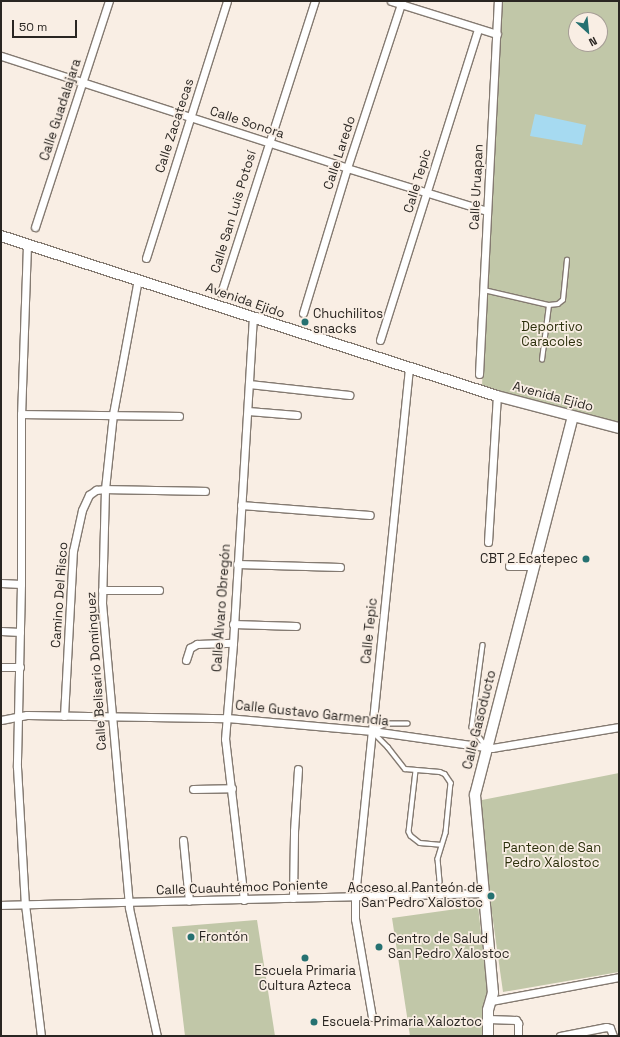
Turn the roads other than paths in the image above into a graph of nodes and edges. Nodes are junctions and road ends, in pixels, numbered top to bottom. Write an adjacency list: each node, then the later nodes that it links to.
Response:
1 (109, 1): 10 (street, Calle Guadalajara)
2 (227, 1): 11 (street, Calle Zacatecas)
3 (315, 1): 12 (street, Calle San Luis Potosí)
4 (391, 1): 6 (street)
5 (498, 1): 8 (street, Calle Uruapan)
6 (402, 3): 7 (street); 13 (street, Calle Laredo)
7 (478, 29): 8 (street); 14 (street, Calle Tepic)
8 (498, 34): 15 (street, Calle Uruapan)
9 (1, 56): 10 (street, Calle Sonora)
10 (84, 82): 11 (street, Calle Sonora); 16 (street, Calle Guadalajara)
11 (190, 117): 12 (street, Calle Sonora); 19 (street, Calle Zacatecas)
12 (268, 142): 13 (street, Calle Sonora); 23 (street, Calle San Luis Potosí)
13 (347, 168): 14 (street, Calle Sonora); 25 (street, Calle Laredo)
14 (427, 192): 15 (street, Calle Sonora); 27 (street, Calle Tepic)
15 (487, 211): 22 (street, Calle Uruapan)
16 (35, 227)
17 (1, 236): 18 (main road, Avenida Ejido)
18 (27, 244): 21 (main road, Avenida Ejido); 35 (street)
19 (146, 258)
20 (568, 260): 24 (lane)
21 (138, 279): 26 (main road, Avenida Ejido); 36 (street, Calle Belisario Domínguez)
22 (484, 290): 24 (lane); 30 (street, Calle Uruapan)
23 (221, 293)
24 (549, 305): 28 (lane)
25 (303, 313)
26 (253, 318): 29 (main road, Avenida Ejido); 31 (street, Calle Álvaro Obregón)
27 (380, 340)
28 (542, 360)
29 (409, 368): 33 (main road, Avenida Ejido); 70 (street, Calle Tepic)
30 (479, 374)
31 (249, 384): 32 (street); 34 (street, Calle Álvaro Obregón)
32 (349, 395)
33 (498, 396): 39 (main road, Avenida Ejido); 45 (street)
34 (248, 411): 37 (street); 43 (street, Calle Álvaro Obregón)
35 (21, 414): 36 (street); 51 (street)
36 (113, 414): 38 (street); 41 (street, Calle Belisario Domínguez)
37 (297, 415)
38 (179, 416)
39 (573, 417): 40 (main road, Avenida Ejido); 48 (main road, Calle Gasoducto)
40 (619, 428)
41 (106, 489): 42 (street); 52 (street, Calle Belisario Domínguez); 63 (street, Camino Del Risco)
42 (205, 490)
43 (241, 505): 44 (street); 46 (street, Calle Álvaro Obregón)
44 (370, 515)
45 (488, 542)
46 (237, 564): 49 (street); 54 (street, Calle Álvaro Obregón)
47 (509, 566): 48 (street)
48 (533, 566): 71 (main road, Calle Gasoducto)
49 (340, 567)
50 (1, 583): 51 (street)
51 (21, 584): 57 (street)
52 (102, 590): 53 (street); 65 (street, Calle Belisario Domínguez)
53 (159, 590)
54 (233, 624): 55 (street); 58 (street, Calle Álvaro Obregón)
55 (296, 626)
56 (1, 631): 57 (street)
57 (20, 632): 62 (street)
58 (233, 643): 60 (street); 66 (street, Calle Álvaro Obregón)
59 (483, 644): 71 (lane)
60 (186, 660)
61 (1, 667): 62 (street)
62 (20, 667): 64 (street)
63 (64, 716): 64 (street, Calle Gustavo Garmendia); 65 (street, Calle Gustavo Garmendia)
64 (18, 717): 67 (street, Calle Gustavo Garmendia); 85 (street)
65 (112, 717): 66 (street, Calle Gustavo Garmendia); 84 (street, Calle Belisario Domínguez)
66 (227, 718): 70 (street, Calle Gustavo Garmendia); 74 (street, Calle Álvaro Obregón)
67 (1, 720)
68 (408, 724): 70 (lane)
69 (619, 727): 71 (street, Calle Gustavo Garmendia)
70 (372, 731): 71 (street, Calle Gustavo Garmendia); 73 (lane); 80 (street, Calle Tepic)
71 (486, 747): 79 (main road, Calle Gasoducto)
72 (298, 768): 81 (street)
73 (416, 771): 77 (lane); 77 (lane)
74 (232, 788): 75 (street); 82 (street, Calle Álvaro Obregón)
75 (193, 789)
76 (183, 840): 83 (street)
77 (441, 845): 78 (lane)
78 (440, 882)
79 (484, 893): 80 (street, Calle Cuauhtémoc Poniente); 88 (main road, Calle Gasoducto)
80 (355, 896): 81 (street, Calle Cuauhtémoc Poniente); 89 (street, Calle Tepic)
81 (293, 898): 82 (street, Calle Cuauhtémoc Poniente)
82 (244, 900): 83 (street, Calle Cuauhtémoc Poniente)
83 (190, 901): 84 (street, Calle Cuauhtémoc Poniente)
84 (128, 903): 85 (street, Calle Cuauhtémoc Poniente); 92 (street, Calle Belisario Domínguez)
85 (25, 904): 86 (street, Calle Cuauhtémoc Poniente); 91 (street)
86 (1, 905)
87 (619, 977): 88 (street)
88 (491, 1001): 90 (main road, Calle Gasoducto)
89 (372, 1017)
90 (488, 1019): 93 (main road, Calle Gasoducto); 94 (street)
91 (41, 1036)
92 (157, 1036)
93 (488, 1036)
94 (518, 1036)
95 (560, 1036): 96 (street)
96 (613, 1036)

